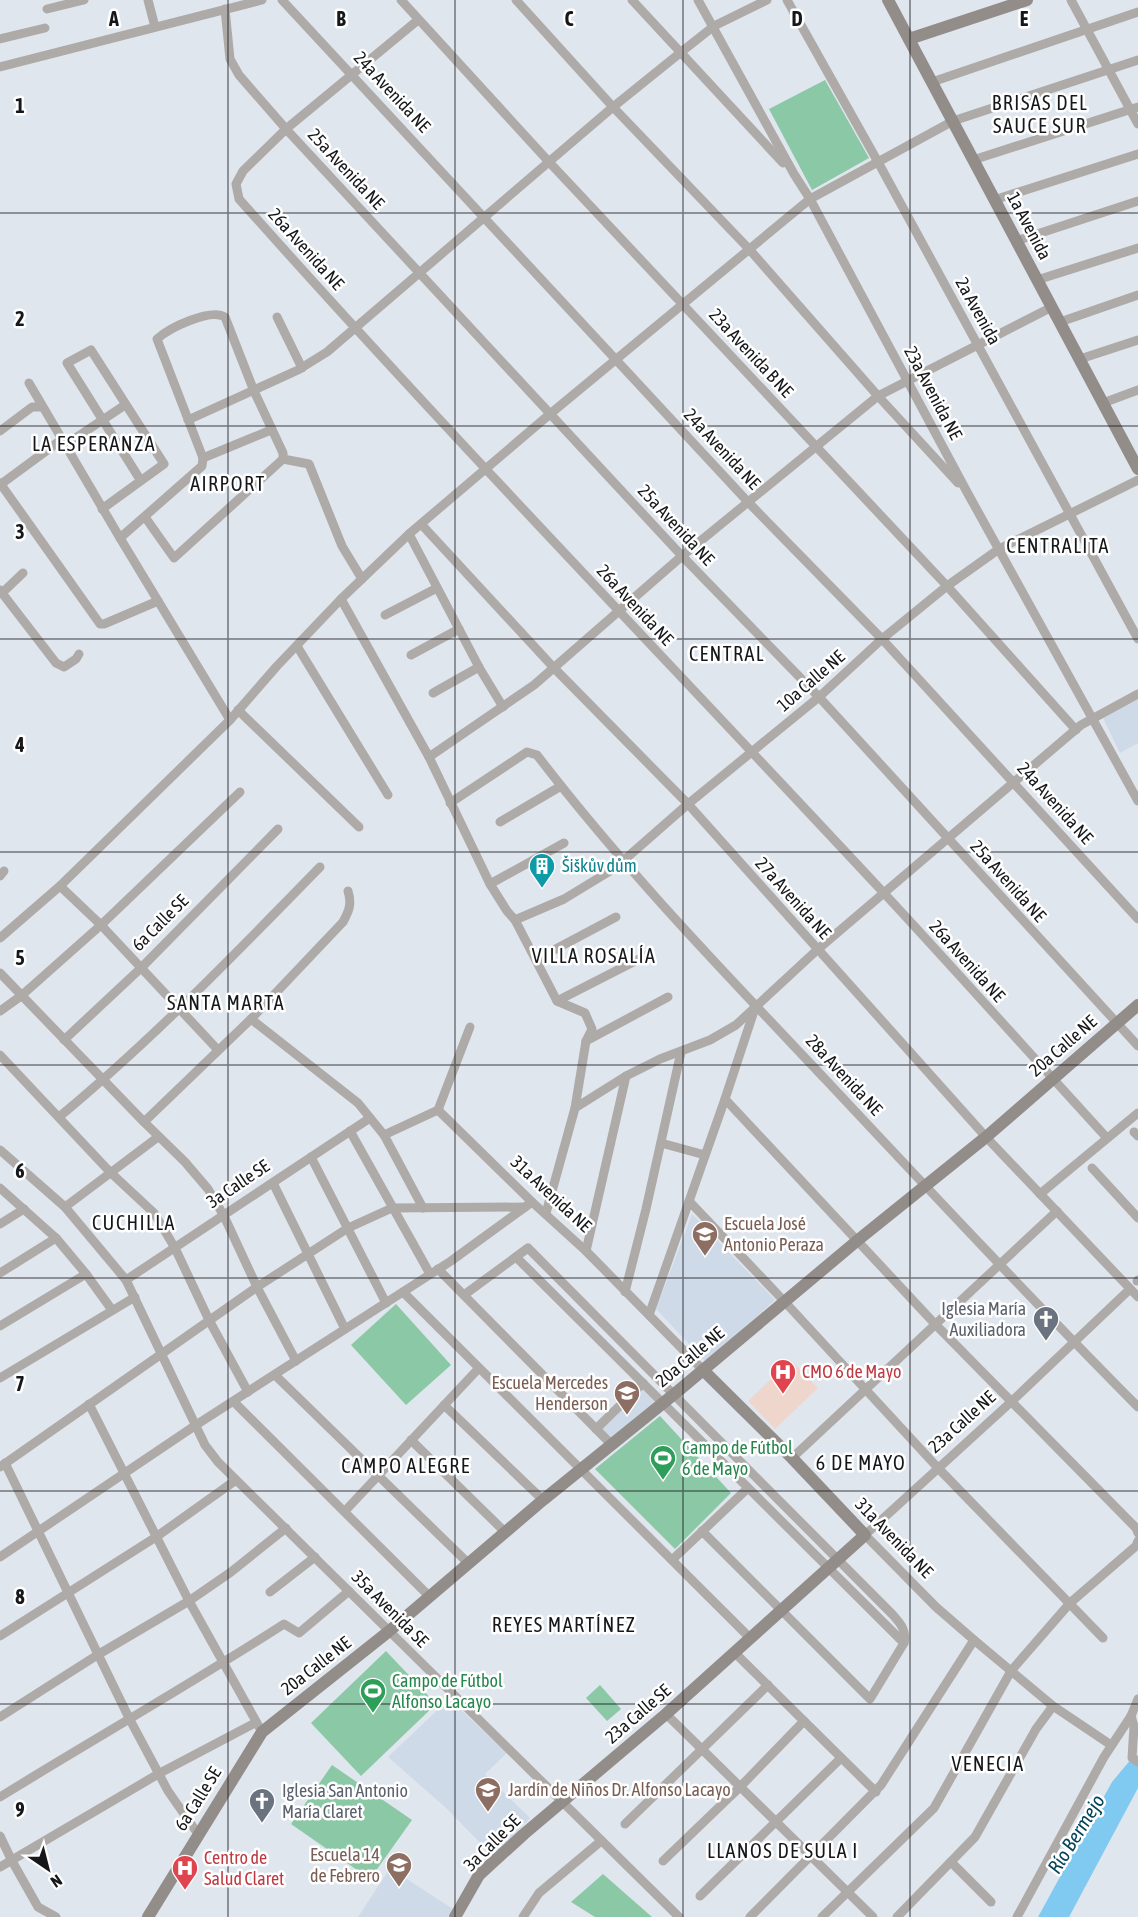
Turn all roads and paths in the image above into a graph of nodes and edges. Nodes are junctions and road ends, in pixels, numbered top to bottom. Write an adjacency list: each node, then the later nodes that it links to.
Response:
1 (84, 0): 14 (street)
2 (148, 0): 18 (street)
3 (262, 0): 15 (street)
4 (282, 0): 28 (street, 24a Avenida NE)
5 (401, 0): 17 (street, 23a Avenida B NE)
6 (516, 0): 30 (street)
7 (632, 0): 24 (street)
8 (698, 0): 19 (street, 23a Avenida NE)
9 (766, 0): 19 (street)
10 (787, 0): 38 (street, 2a Avenida)
11 (888, 0): 23 (street, 1a Avenida)
12 (1027, 0): 23 (street)
13 (1071, 0): 21 (street)
14 (47, 9)
15 (225, 9): 18 (street); 34 (street, 25a Avenida NE)
16 (1138, 12): 21 (street)
17 (418, 20): 28 (street); 37 (street, 23a Avenida B NE)
18 (156, 27): 26 (street)
19 (714, 27): 24 (street); 39 (street, 23a Avenida NE)
20 (45, 28): 22 (street)
21 (1088, 28): 27 (street); 29 (street)
22 (0, 39)
23 (909, 39): 29 (street, 1a Avenida)
24 (680, 53): 30 (street); 39 (street)
25 (1138, 60): 27 (street)
26 (0, 67)
27 (1110, 69): 31 (street); 32 (street)
28 (352, 74): 34 (street); 43 (street, 24a Avenida NE)
29 (932, 82): 32 (street, 1a Avenida)
30 (613, 107): 37 (street); 46 (street)
31 (1134, 108): 33 (street); 36 (street)
32 (952, 121): 36 (street, 1a Avenida); 38 (street)
33 (1138, 124)
34 (286, 129): 47 (street, 25a Avenida NE); 54 (street, 26a Avenida NE)
35 (1138, 154): 41 (street)
36 (974, 160): 41 (street, 1a Avenida)
37 (550, 162): 43 (street); 50 (street, 23a Avenida B NE)
38 (878, 162): 40 (street); 56 (street, 2a Avenida)
39 (794, 174): 40 (street, 23a Avenida NE)
40 (810, 200): 46 (street); 60 (street, 23a Avenida NE)
41 (994, 200): 44 (street, 1a Avenida)
42 (1138, 201): 44 (street)
43 (485, 217): 47 (street); 57 (street, 24a Avenida NE)
44 (1016, 241): 48 (street, 1a Avenida)
45 (1138, 248): 48 (street)
46 (749, 249): 50 (street); 64 (street)
47 (419, 273): 54 (street); 68 (street, 25a Avenida NE)
48 (1037, 280): 51 (street, 1a Avenida)
49 (1138, 296): 53 (street)
50 (683, 304): 57 (street); 74 (street, 23a Avenida B NE)
51 (1052, 307): 53 (street, 1a Avenida); 56 (street)
52 (277, 316): 59 (street)
53 (1060, 322): 58 (street, 1a Avenida)
54 (356, 328): 59 (street); 77 (street, 26a Avenida NE)
55 (1138, 340): 58 (street)
56 (978, 345): 60 (street); 85 (street, 2a Avenida)
57 (616, 359): 68 (street); 83 (street, 24a Avenida NE)
58 (1080, 359): 65 (street, 1a Avenida)
59 (302, 368): 63 (street)
60 (907, 380): 64 (street); 82 (street, 23a Avenida NE)
61 (29, 383): 67 (street)
62 (1138, 390): 65 (street)
63 (254, 391): 70 (street); 70 (street); 71 (street)
64 (878, 396): 74 (street); 82 (street)
65 (1103, 403): 78 (street, 1a Avenida)
66 (125, 405): 69 (street); 69 (street); 80 (street)
67 (42, 407): 72 (street); 73 (street)
68 (550, 414): 77 (street); 91 (street, 25a Avenida NE)
69 (103, 419): 73 (street); 80 (street)
70 (188, 420): 75 (street)
71 (271, 430): 75 (street); 76 (street)
72 (0, 431)
73 (63, 442): 81 (street); 84 (street)
74 (816, 446): 83 (street); 94 (street, 23a Avenida B NE)
75 (203, 458): 86 (street)
76 (283, 459): 86 (street); 93 (street)
77 (487, 469): 87 (street); 99 (street, 26a Avenida NE)
78 (1138, 469)
79 (1138, 480): 85 (street, 10a Calle NE)
80 (141, 481): 84 (street)
81 (0, 483): 98 (street)
82 (967, 492): 90 (street, 23a Avenida NE)
83 (748, 502): 91 (street); 102 (street, 24a Avenida NE)
84 (102, 509): 89 (street)
85 (1069, 515): 90 (street, 10a Calle NE); 103 (street, 2a Avenida)
86 (145, 517): 89 (street)
87 (421, 524): 88 (street); 108 (street, 27a Avenida NE)
88 (409, 534): 93 (street); 95 (street)
89 (120, 538): 98 (street)
90 (999, 549): 94 (street, 10a Calle NE); 114 (street, 23a Avenida NE)
91 (682, 556): 99 (street); 111 (street, 25a Avenida NE)
92 (23, 573): 96 (street)
93 (362, 579): 97 (street)
94 (947, 586): 102 (street, 10a Calle NE); 116 (street, 23a Avenida B NE)
95 (437, 588): 100 (street); 101 (street)
96 (1, 592): 105 (street)
97 (341, 599): 104 (street); 118 (street)
98 (158, 601): 115 (street)
99 (619, 613): 108 (street); 117 (street, 26a Avenida NE)
100 (385, 615)
101 (459, 629): 106 (street); 107 (street)
102 (882, 639): 111 (street, 10a Calle NE); 119 (street, 24a Avenida NE)
103 (1138, 639)
104 (297, 646): 113 (street); 122 (street)
105 (79, 654)
106 (411, 654)
107 (479, 667): 109 (street); 112 (street)
108 (554, 668): 112 (street); 125 (street, 27a Avenida NE)
109 (433, 693)
110 (1138, 694): 114 (street)
111 (819, 697): 117 (street, 10a Calle NE); 129 (street, 25a Avenida NE)
112 (503, 707): 118 (street)
113 (238, 710): 115 (street); 127 (street)
114 (1094, 718): 116 (street); 123 (street, 23a Avenida NE)
115 (230, 720): 134 (street)
116 (1076, 730): 119 (street)
117 (752, 752): 125 (street, 10a Calle NE); 136 (street, 26a Avenida NE)
118 (429, 757): 124 (street)
119 (1014, 782): 129 (street); 138 (street, 24a Avenida NE)
120 (561, 786): 124 (street, 28a Avenida NE); 126 (street); 131 (street, 28a Avenida NE)
121 (240, 792): 140 (street)
122 (388, 795)
123 (1138, 801)
124 (450, 803): 133 (street)
125 (688, 804): 131 (street, 10a Calle NE); 142 (street, 27a Avenida NE)
126 (500, 822)
127 (359, 827)
128 (278, 830): 145 (street, 6a Calle SE)
129 (947, 839): 136 (street); 155 (street, 25a Avenida NE)
130 (564, 843): 133 (street)
131 (623, 861): 139 (street, 10a Calle NE); 150 (street, 28a Avenida NE)
132 (320, 867): 152 (street)
133 (490, 884): 139 (street)
134 (60, 886): 140 (street); 141 (street)
135 (348, 891): 154 (street)
136 (884, 894): 142 (street); 164 (street, 26a Avenida NE)
137 (616, 917): 144 (street)
138 (1138, 919)
139 (515, 920): 144 (street)
140 (101, 925): 145 (street); 147 (street)
141 (0, 938)
142 (817, 950): 150 (street); 176 (street, 27a Avenida NE)
143 (647, 955): 149 (street)
144 (537, 959): 149 (street)
145 (141, 968): 152 (street); 157 (street, 6a Calle SE)
146 (0, 973): 147 (street)
147 (21, 996): 153 (street); 157 (street)
148 (668, 997): 158 (street)
149 (557, 1001): 158 (street)
150 (756, 1005): 161 (street); 166 (street); 185 (street, 28a Avenida NE)
151 (1138, 1005): 155 (street, 20a Calle NE)
152 (180, 1009): 160 (street); 165 (street)
153 (0, 1011)
154 (250, 1019): 160 (street); 171 (street)
155 (1116, 1024): 159 (street, 25a Avenida NE); 164 (street, 20a Calle NE)
156 (470, 1027): 168 (street)
157 (64, 1040): 165 (street)
158 (586, 1041): 167 (street)
159 (1138, 1046)
160 (218, 1050): 172 (street)
161 (681, 1052): 163 (street); 178 (street)
162 (0, 1055): 170 (street)
163 (626, 1076): 167 (street); 203 (street)
164 (1052, 1078): 176 (street, 20a Calle NE); 177 (street, 26a Avenida NE)
165 (104, 1080): 170 (street); 172 (street)
166 (725, 1099): 180 (street); 201 (street)
167 (575, 1108): 195 (street)
168 (438, 1110): 174 (street); 189 (street, 31a Avenida NE)
169 (1138, 1113): 177 (street)
170 (59, 1117): 183 (street)
171 (370, 1118): 173 (street, 3a Calle SE); 174 (street)
172 (144, 1122): 175 (street)
173 (351, 1131): 181 (street, 3a Calle SE); 191 (street)
174 (384, 1136): 192 (street)
175 (158, 1137): 183 (street); 196 (street)
176 (986, 1137): 185 (street, 20a Calle NE); 187 (street, 27a Avenida NE)
177 (1107, 1138): 187 (street)
178 (661, 1143): 180 (street); 214 (street)
179 (0, 1150): 190 (street, 35a Avenida SE)
180 (705, 1155): 188 (street)
181 (311, 1157): 184 (street, 3a Calle SE); 199 (street)
182 (1092, 1168): 197 (street)
183 (110, 1172): 190 (street); 202 (street)
184 (273, 1183): 196 (street, 3a Calle SE); 204 (street)
185 (925, 1185): 201 (street, 20a Calle NE); 206 (street, 28a Avenida NE)
186 (0, 1188): 193 (street)
187 (1040, 1194): 194 (street, 27a Avenida NE)
188 (689, 1200): 218 (street); 221 (street)
189 (528, 1205): 192 (street); 195 (street, 31a Avenida NE); 207 (street)
190 (65, 1207): 210 (street, 35a Avenida SE)
191 (392, 1208): 192 (street); 199 (street); 207 (street)
192 (423, 1208)
193 (24, 1209): 198 (street); 200 (street)
194 (1057, 1211): 206 (street); 212 (street, 27a Avenida NE)
195 (546, 1213): 203 (street, 31a Avenida NE)
196 (224, 1215): 202 (street, 3a Calle SE); 211 (street)
197 (1138, 1218)
198 (0, 1224)
199 (348, 1228): 204 (street); 219 (street)
200 (56, 1238): 208 (street); 209 (street)
201 (858, 1240): 218 (street, 20a Calle NE); 223 (street)
202 (175, 1248): 210 (street, 3a Calle SE); 222 (street)
203 (586, 1251): 214 (street, 31a Avenida NE)
204 (307, 1253): 211 (street); 225 (street)
205 (516, 1257): 215 (street); 233 (street); 236 (street)
206 (1001, 1264): 223 (street); 226 (street, 28a Avenida NE)
207 (434, 1272): 213 (street); 215 (street)
208 (0, 1273)
209 (86, 1274): 220 (street); 224 (street)
210 (126, 1280): 216 (street, 35a Avenida SE)
211 (257, 1287): 222 (street); 228 (street)
212 (1130, 1289): 217 (street, 27a Avenida NE); 226 (street, 23a Calle NE)
213 (403, 1292): 219 (street); 229 (street)
214 (625, 1292): 221 (street, 31a Avenida NE)
215 (464, 1294): 244 (street)
216 (135, 1297): 220 (street); 227 (street, 35a Avenida SE)
217 (1138, 1297)
218 (784, 1301): 230 (street, 20a Calle NE); 234 (street)
219 (386, 1303): 225 (street)
220 (112, 1310): 232 (street)
221 (649, 1315): 230 (street, 31a Avenida NE)
222 (209, 1320): 227 (street); 235 (street)
223 (935, 1324): 234 (street); 238 (street)
224 (0, 1326)
225 (345, 1329): 228 (street)
226 (1074, 1343): 238 (street, 23a Calle NE); 242 (street, 28a Avenida NE)
227 (160, 1353): 240 (street); 243 (street, 35a Avenida SE)
228 (296, 1361): 231 (street)
229 (479, 1368): 241 (street); 249 (street)
230 (703, 1370): 236 (street, 20a Calle NE); 247 (street, 31a Avenida NE)
231 (274, 1375): 235 (street); 252 (street)
232 (0, 1378)
233 (643, 1383): 239 (street); 244 (street)
234 (865, 1390): 247 (street); 250 (street)
235 (248, 1392): 237 (street)
236 (674, 1394): 239 (street, 20a Calle NE); 282 (street)
237 (234, 1402): 243 (street); 256 (street)
238 (1011, 1402): 250 (street, 23a Calle NE); 261 (street)
239 (663, 1403): 246 (street, 20a Calle NE); 254 (street)
240 (89, 1404): 248 (street); 251 (street)
241 (444, 1405): 245 (street); 255 (street)
242 (1138, 1407)
243 (196, 1425): 251 (street); 253 (street, 35a Avenida SE)
244 (596, 1429): 246 (street)
245 (411, 1440): 252 (street); 260 (street)
246 (612, 1444): 249 (street, 20a Calle NE)
247 (792, 1458): 262 (street, 31a Avenida NE)
248 (3, 1465): 259 (street)
249 (581, 1468): 255 (street, 20a Calle NE); 267 (street)
250 (938, 1468): 262 (street, 23a Calle NE); 275 (street)
251 (124, 1474): 259 (street); 263 (street)
252 (379, 1475): 256 (street); 268 (street)
253 (236, 1480): 257 (street, 35a Avenida SE); 263 (street)
254 (748, 1488): 258 (street); 269 (street)
255 (543, 1500): 260 (street, 20a Calle NE)
256 (345, 1511): 273 (street)
257 (286, 1528): 266 (street, 35a Avenida SE); 274 (street)
258 (702, 1531): 267 (street); 276 (street)
259 (38, 1532): 265 (street); 271 (street)
260 (505, 1532): 268 (street, 20a Calle NE)
261 (1138, 1533)
262 (865, 1535): 269 (street, 23a Calle NE); 281 (street, 31a Avenida NE)
263 (156, 1537): 271 (street); 274 (street)
264 (1138, 1541): 275 (street)
265 (0, 1557)
266 (315, 1557): 270 (street, 35a Avenida SE); 272 (street)
267 (672, 1560): 279 (street)
268 (468, 1563): 273 (street, 20a Calle NE)
269 (828, 1568): 276 (street, 23a Calle NE); 282 (street)
270 (350, 1591): 277 (street, 35a Avenida SE); 285 (street)
271 (68, 1592): 278 (street); 284 (street)
272 (270, 1592)
273 (429, 1596): 277 (street, 20a Calle NE)
274 (189, 1601): 284 (street); 285 (street)
275 (1070, 1603): 280 (street); 286 (street)
276 (781, 1610): 279 (street, 23a Calle NE); 282 (street)
277 (388, 1632): 295 (street, 20a Calle NE); 304 (street, 35a Avenida SE)
278 (0, 1636)
279 (750, 1638): 283 (street, 23a Calle NE)
280 (1103, 1638)
281 (974, 1640): 286 (street, 31a Avenida NE); 302 (street)
282 (904, 1643)
283 (734, 1652): 287 (street); 290 (street, 23a Calle SE)
284 (99, 1654): 292 (street); 293 (street)
285 (223, 1663): 293 (street); 295 (street)
286 (1011, 1671): 289 (street, 31a Avenida NE); 315 (street)
287 (768, 1685): 294 (street); 297 (street)
288 (1138, 1699): 291 (street)
289 (1053, 1706): 296 (street, 31a Avenida NE); 313 (street)
290 (666, 1714): 297 (street); 304 (street, 23a Calle SE)
291 (1131, 1716): 296 (street); 299 (street)
292 (0, 1717)
293 (129, 1718): 300 (street); 303 (street)
294 (804, 1721): 298 (street); 301 (street)
295 (259, 1727): 300 (street); 307 (street, 6a Calle SE)
296 (1111, 1745): 327 (street)
297 (702, 1749): 301 (street); 306 (street)
298 (841, 1758): 302 (street); 305 (street)
299 (1138, 1762)
300 (160, 1773): 307 (street); 311 (street)
301 (740, 1787): 305 (street); 312 (street)
302 (876, 1792): 310 (street)
303 (0, 1797)
304 (563, 1802): 309 (street, 35a Avenida SE); 320 (street, 3a Calle SE)
305 (776, 1822): 310 (street); 316 (street)
306 (625, 1824)
307 (198, 1834): 319 (street, 6a Calle SE)
308 (0, 1836): 311 (street)
309 (602, 1841): 321 (street); 322 (street, 35a Avenida SE)
310 (811, 1856): 315 (street); 323 (street)
311 (12, 1861): 314 (street); 318 (street)
312 (663, 1861)
313 (951, 1862): 317 (street); 326 (street)
314 (0, 1867)
315 (848, 1892): 324 (street); 325 (street)
316 (700, 1896)
317 (991, 1902)
318 (56, 1917)
319 (148, 1917)
320 (455, 1917)
321 (523, 1917)
322 (679, 1917)
323 (750, 1917)
324 (822, 1917)
325 (873, 1917)
326 (897, 1917)
327 (1017, 1917)

